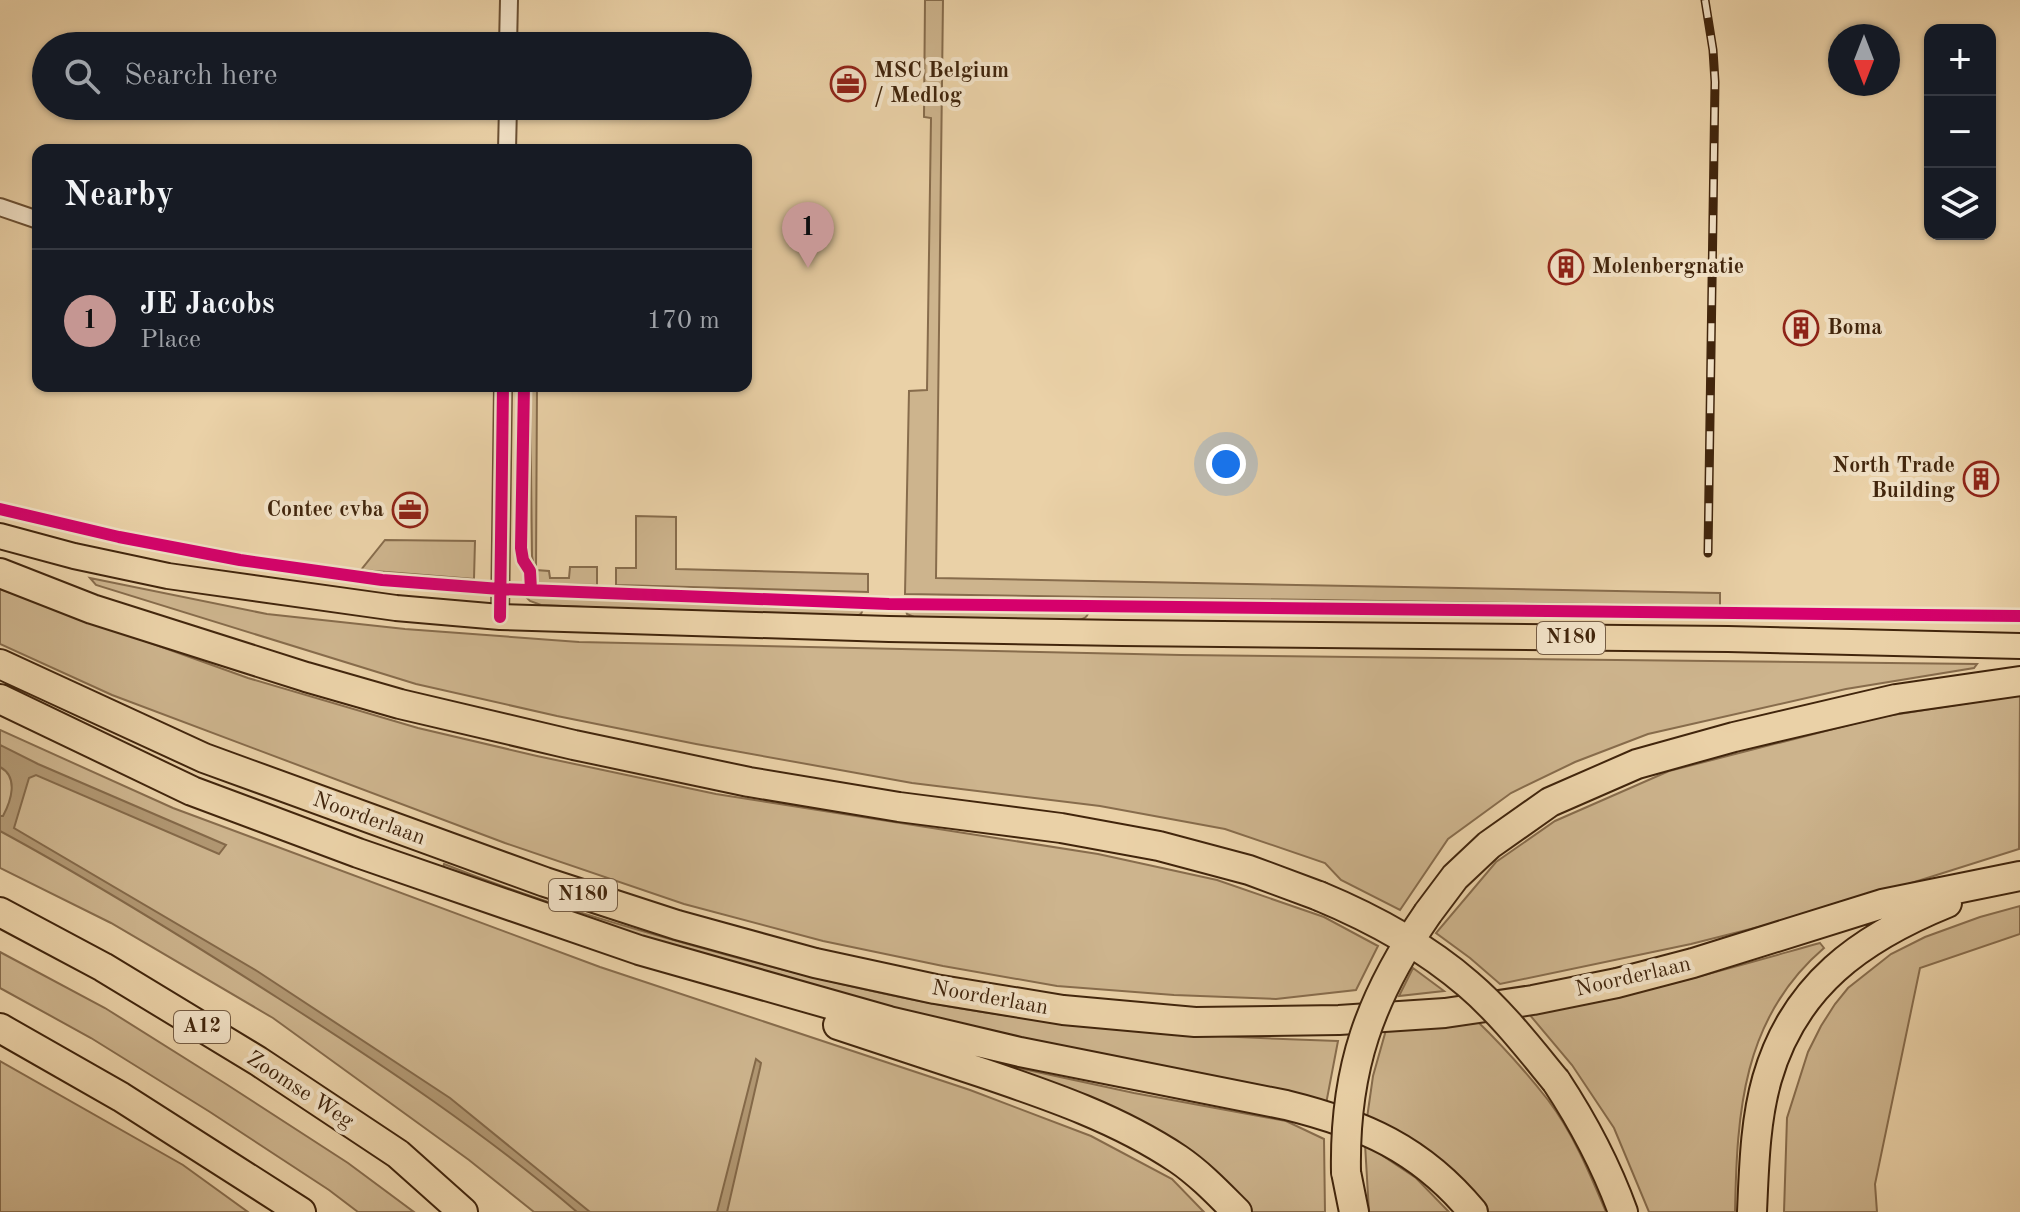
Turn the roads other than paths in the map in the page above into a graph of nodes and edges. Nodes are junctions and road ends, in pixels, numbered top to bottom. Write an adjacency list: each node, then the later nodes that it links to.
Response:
1 (509, 0): 2 (street)
2 (508, 32)
3 (508, 120): 4 (street)
4 (507, 144)
5 (0, 207): 6 (street)
6 (32, 218)
7 (503, 392): 10 (street)
8 (0, 536): 10 (main road, N180)
9 (0, 573): 27 (highway, bridge)
10 (500, 617): 11 (main road, N180)
11 (2020, 646)
12 (0, 664): 15 (highway, Noorderlaan / N180)
13 (2020, 681): 25 (highway, bridge)
14 (0, 699): 17 (highway)
15 (2014, 878): 20 (highway)
16 (0, 912): 19 (highway, Zoomse Weg / A12)
17 (639, 950): 24 (highway); 26 (highway)
18 (0, 1028): 21 (highway)
19 (398, 1154): 22 (highway, Zoomse Weg / A12); 23 (highway)
20 (1755, 1166): 28 (highway); 29 (highway)
21 (301, 1212)
22 (463, 1212)
23 (488, 1212)
24 (1237, 1212)
25 (1351, 1212)
26 (1473, 1212)
27 (1623, 1212)
28 (1752, 1212)
29 (1767, 1212)

